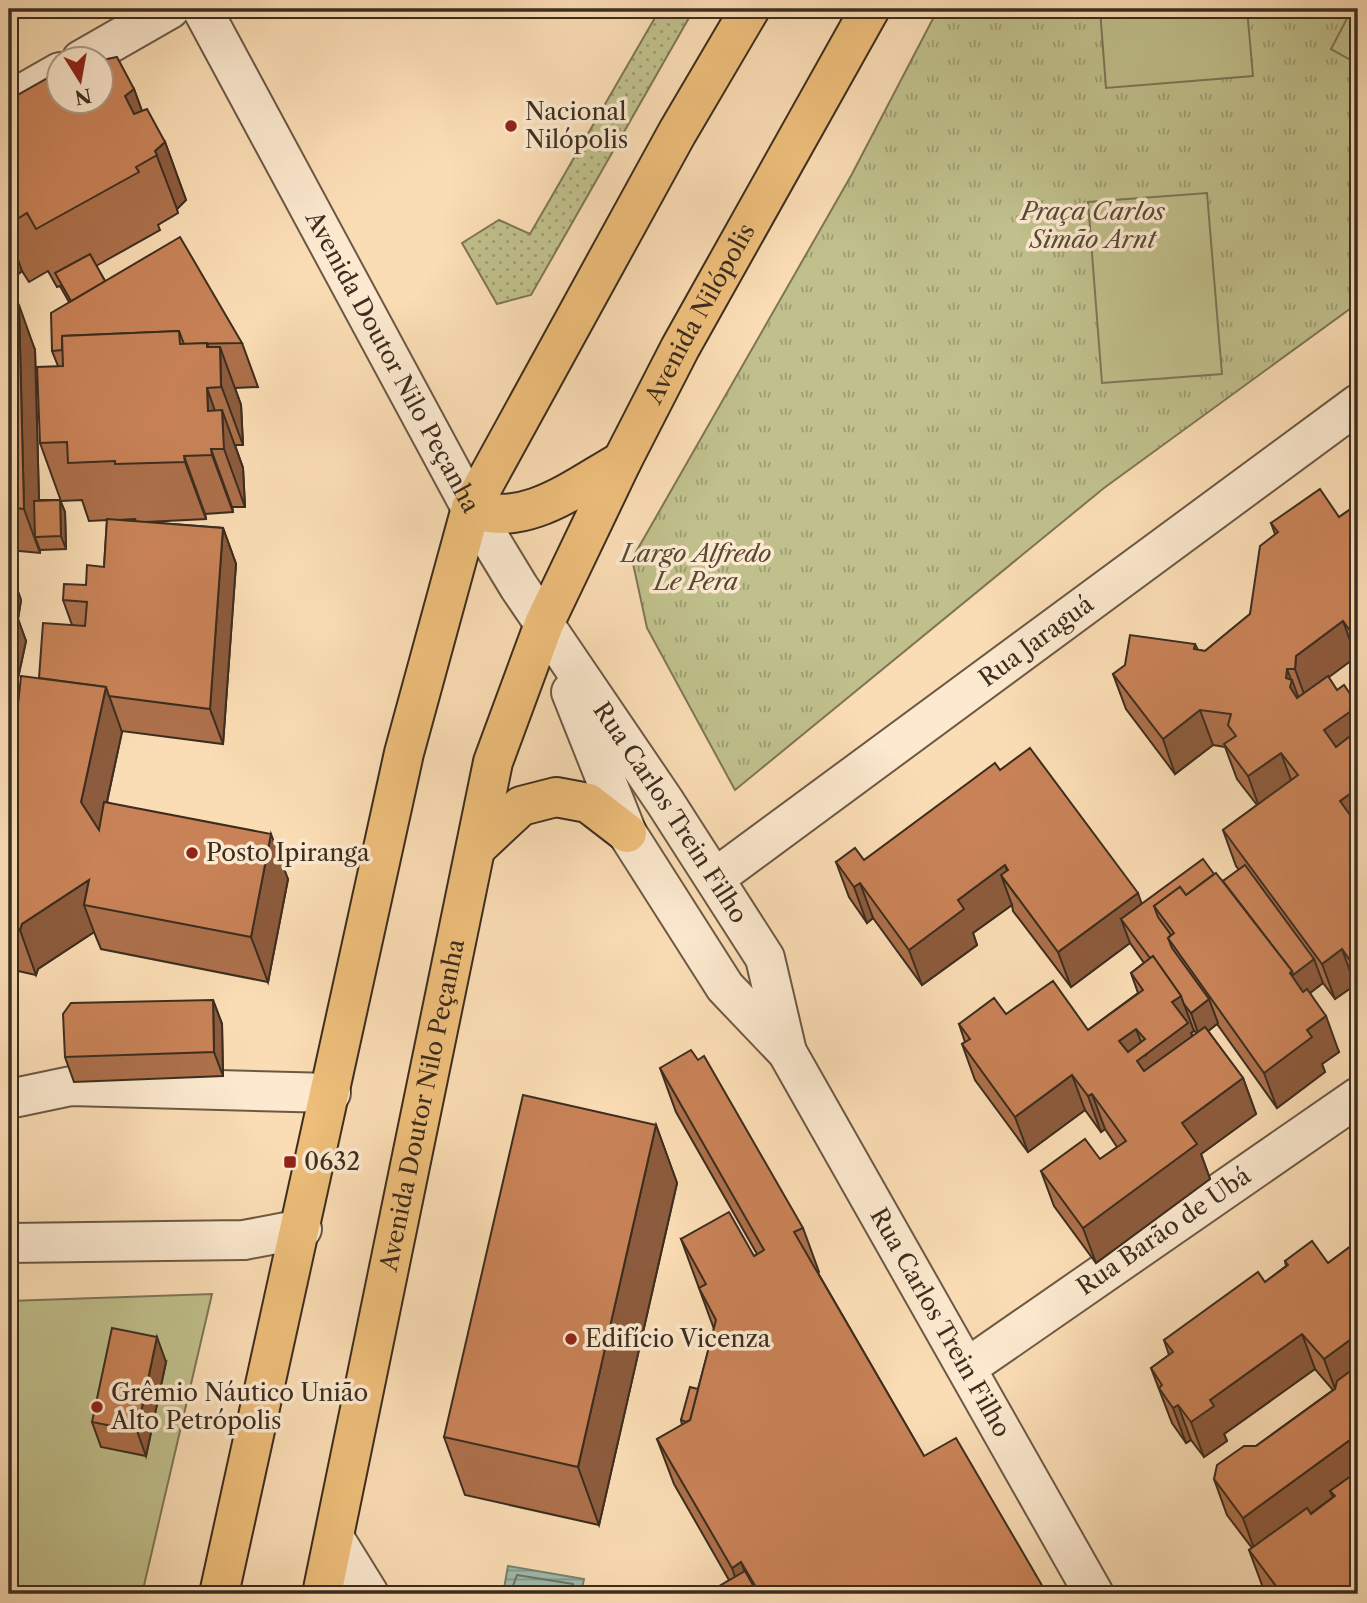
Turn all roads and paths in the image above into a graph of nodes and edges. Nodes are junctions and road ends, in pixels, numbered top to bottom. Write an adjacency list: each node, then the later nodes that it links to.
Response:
1 (170, 9): 5 (street)
2 (202, 9): 10 (street, Avenida Doutor Nilo Peçanha)
3 (750, 9): 10 (main road)
4 (870, 9): 9 (main road, Avenida Nilópolis)
5 (105, 46)
6 (46, 80): 7 (street)
7 (9, 101)
8 (1358, 404): 14 (street, Rua Jaraguá)
9 (622, 461): 10 (main road); 11 (main road, Avenida Nilópolis)
10 (471, 508): 11 (street, Rua Carlos Trein Filho); 16 (main road, Avenida Doutor Nilo Peçanha)
11 (544, 624): 12 (street, Rua Carlos Trein Filho); 13 (main road, Avenida Doutor Nilo Peçanha); 14 (street, Rua Carlos Trein Filho)
12 (627, 833): 13 (main road); 15 (street, Rua Carlos Trein Filho)
13 (476, 848): 22 (main road, Avenida Doutor Nilo Peçanha)
14 (715, 878): 15 (street, Rua Carlos Trein Filho)
15 (787, 1052): 21 (street, Rua Carlos Trein Filho)
16 (331, 1093): 18 (street); 20 (main road, Avenida Doutor Nilo Peçanha)
17 (1358, 1097): 21 (street, Rua Barão de Ubá)
18 (9, 1099)
19 (9, 1243): 20 (street)
20 (297, 1248): 23 (main road, Avenida Doutor Nilo Peçanha)
21 (968, 1367): 26 (street, Rua Carlos Trein Filho)
22 (335, 1539): 24 (main road, Avenida Doutor Nilo Peçanha); 25 (street)
23 (219, 1594)
24 (322, 1594)
25 (369, 1594)
26 (1094, 1594)

